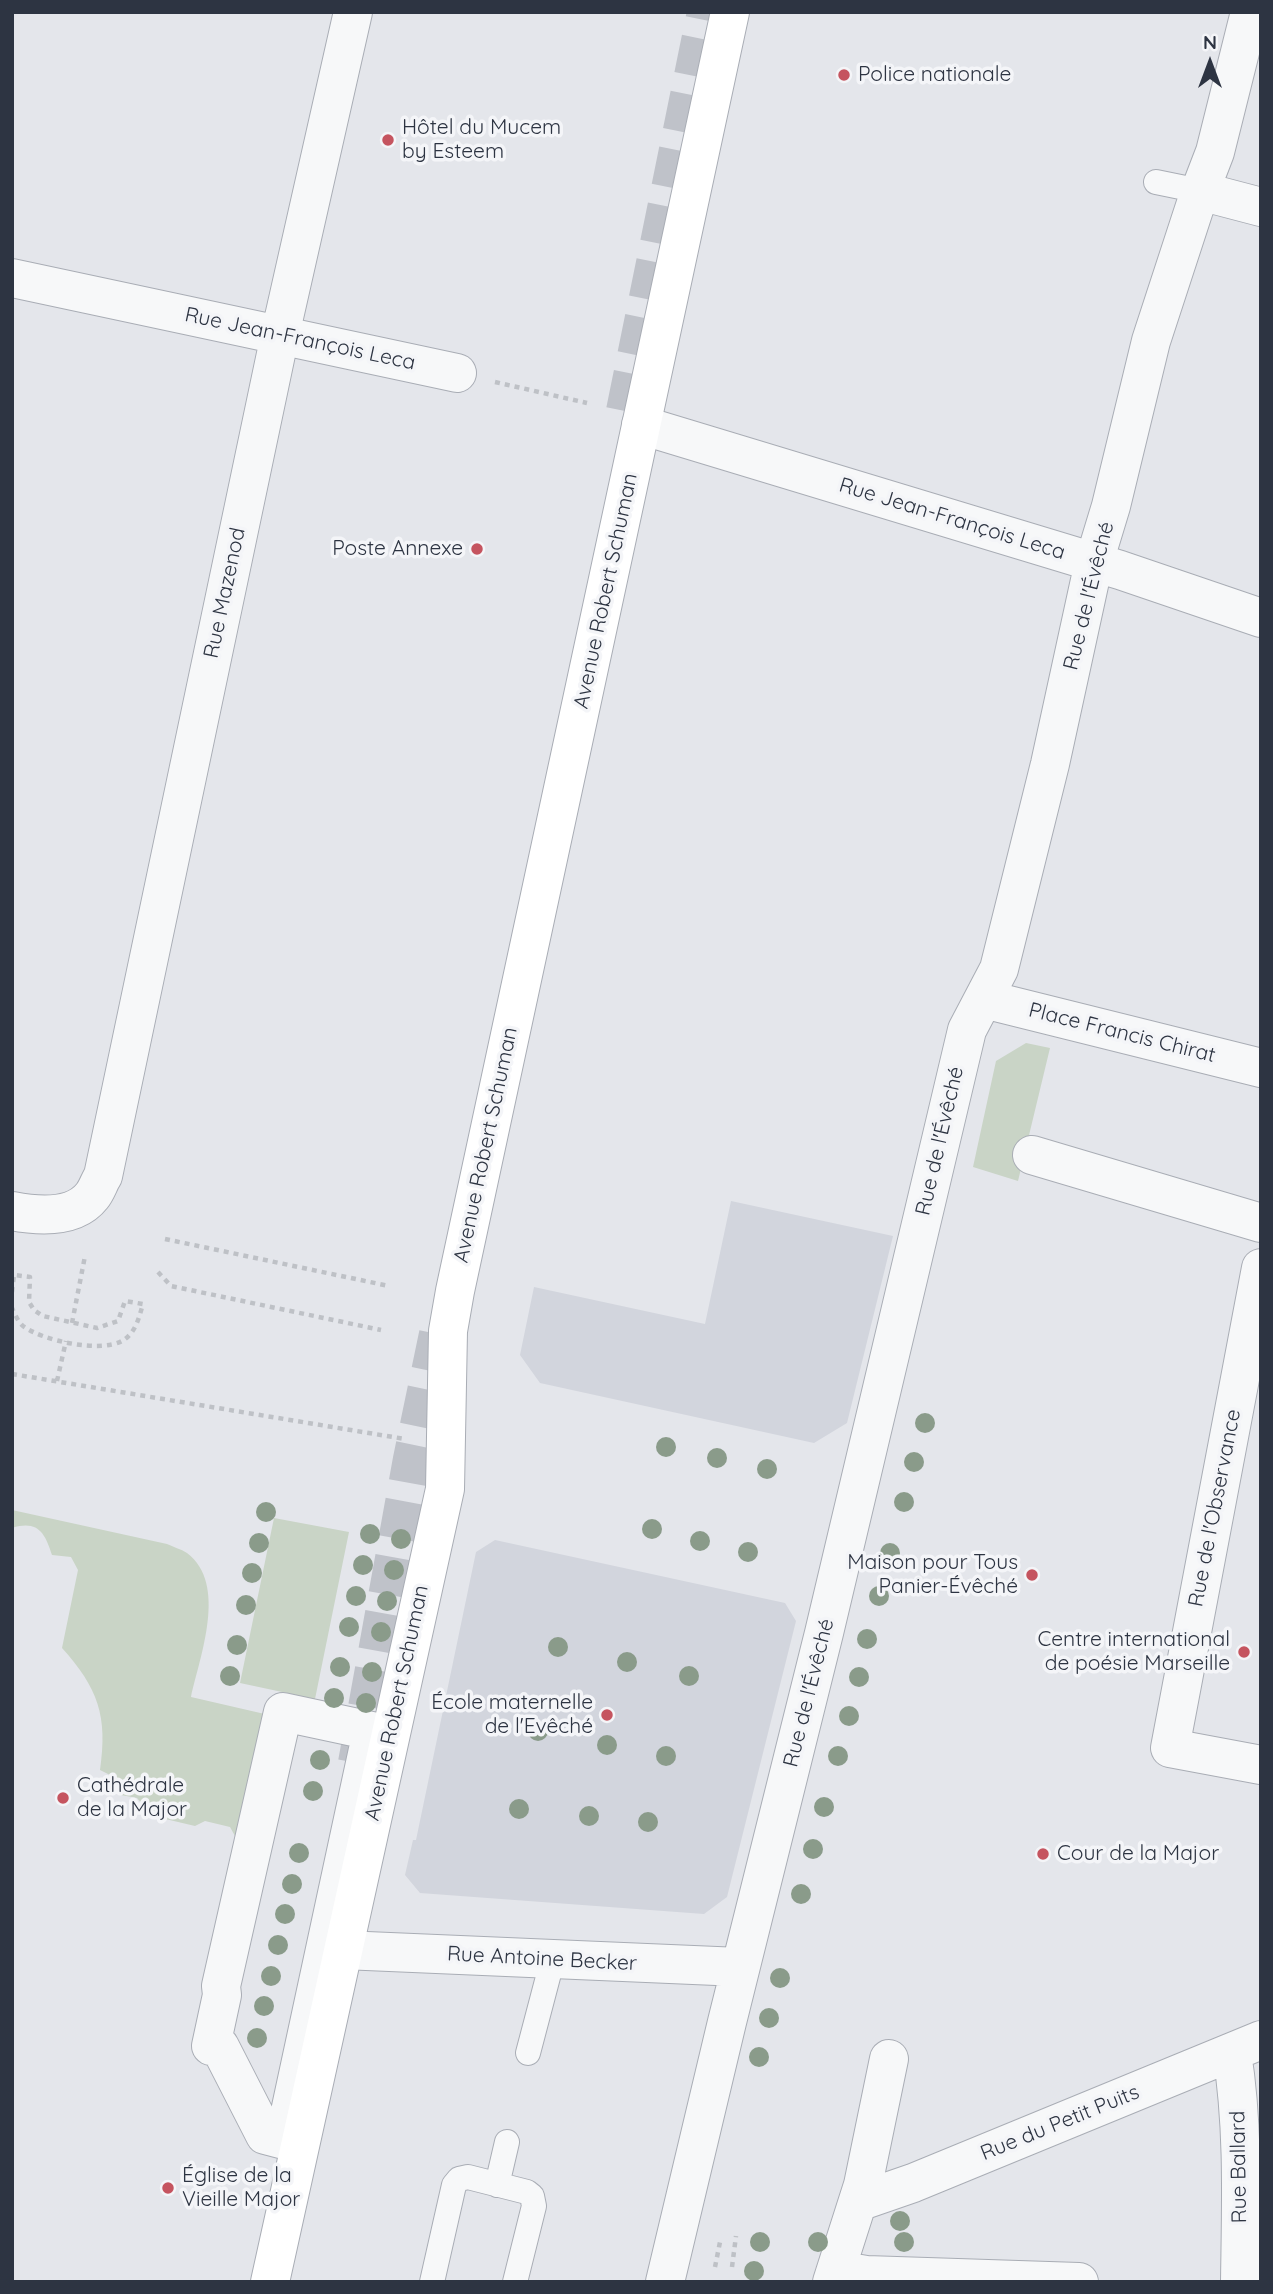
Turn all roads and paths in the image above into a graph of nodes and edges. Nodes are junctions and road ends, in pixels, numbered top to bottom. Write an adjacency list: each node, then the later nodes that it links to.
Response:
1 (353, 12): 8 (street, Rue Mazenod)
2 (730, 12): 11 (street, Avenue Robert Schuman)
3 (1250, 12): 5 (street, Rue de l'Évêché)
4 (1156, 182): 5 (lane)
5 (1200, 191): 6 (street); 12 (street, Rue de l'Évêché)
6 (1261, 207)
7 (12, 278): 8 (street, Rue Jean-François Leca)
8 (280, 335): 9 (street, Rue Jean-François Leca); 17 (street, Rue Mazenod)
9 (457, 373): 10 (path)
10 (587, 403)
11 (641, 425): 12 (street, Rue Jean-François Leca); 34 (street, Avenue Robert Schuman)
12 (1094, 562): 13 (street, Rue Jean-François Leca); 14 (street, Rue de l'Évêché)
13 (1261, 618)
14 (984, 999): 15 (street, Place Francis Chirat); 36 (street, Rue de l'Évêché)
15 (1261, 1068)
16 (1032, 1156): 18 (street)
17 (12, 1211)
18 (1261, 1223)
19 (165, 1239): 23 (path)
20 (85, 1256): 26 (path)
21 (1261, 1268): 33 (street, Rue de l'Observance)
22 (158, 1272): 27 (path)
23 (389, 1286)
24 (12, 1292): 26 (path)
25 (12, 1308): 28 (path)
26 (72, 1323): 28 (path)
27 (381, 1329)
28 (66, 1341): 30 (path)
29 (12, 1374): 30 (path)
30 (57, 1381): 31 (path)
31 (414, 1440)
32 (372, 1731): 32 (street)
33 (1261, 1765)
34 (343, 1950): 35 (street, Rue Antoine Becker); 49 (street, Avenue Robert Schuman)
35 (553, 1958): 36 (street, Rue Antoine Becker); 38 (lane)
36 (740, 1967): 52 (street, Rue de l'Évêché)
37 (1246, 2047): 42 (street, Rue du Petit Puits); 54 (street, Rue Ballard)
38 (528, 2053)
39 (889, 2059): 42 (street)
40 (507, 2142): 41 (lane)
41 (497, 2185): 50 (lane); 51 (lane)
42 (858, 2202): 47 (street)
43 (736, 2236): 46 (path)
44 (720, 2242): 45 (path)
45 (716, 2267)
46 (732, 2267)
47 (834, 2276): 48 (street)
48 (1005, 2280): 53 (street)
49 (271, 2282)
50 (432, 2282)
51 (515, 2282)
52 (665, 2282)
53 (1079, 2282)
54 (1240, 2282)

